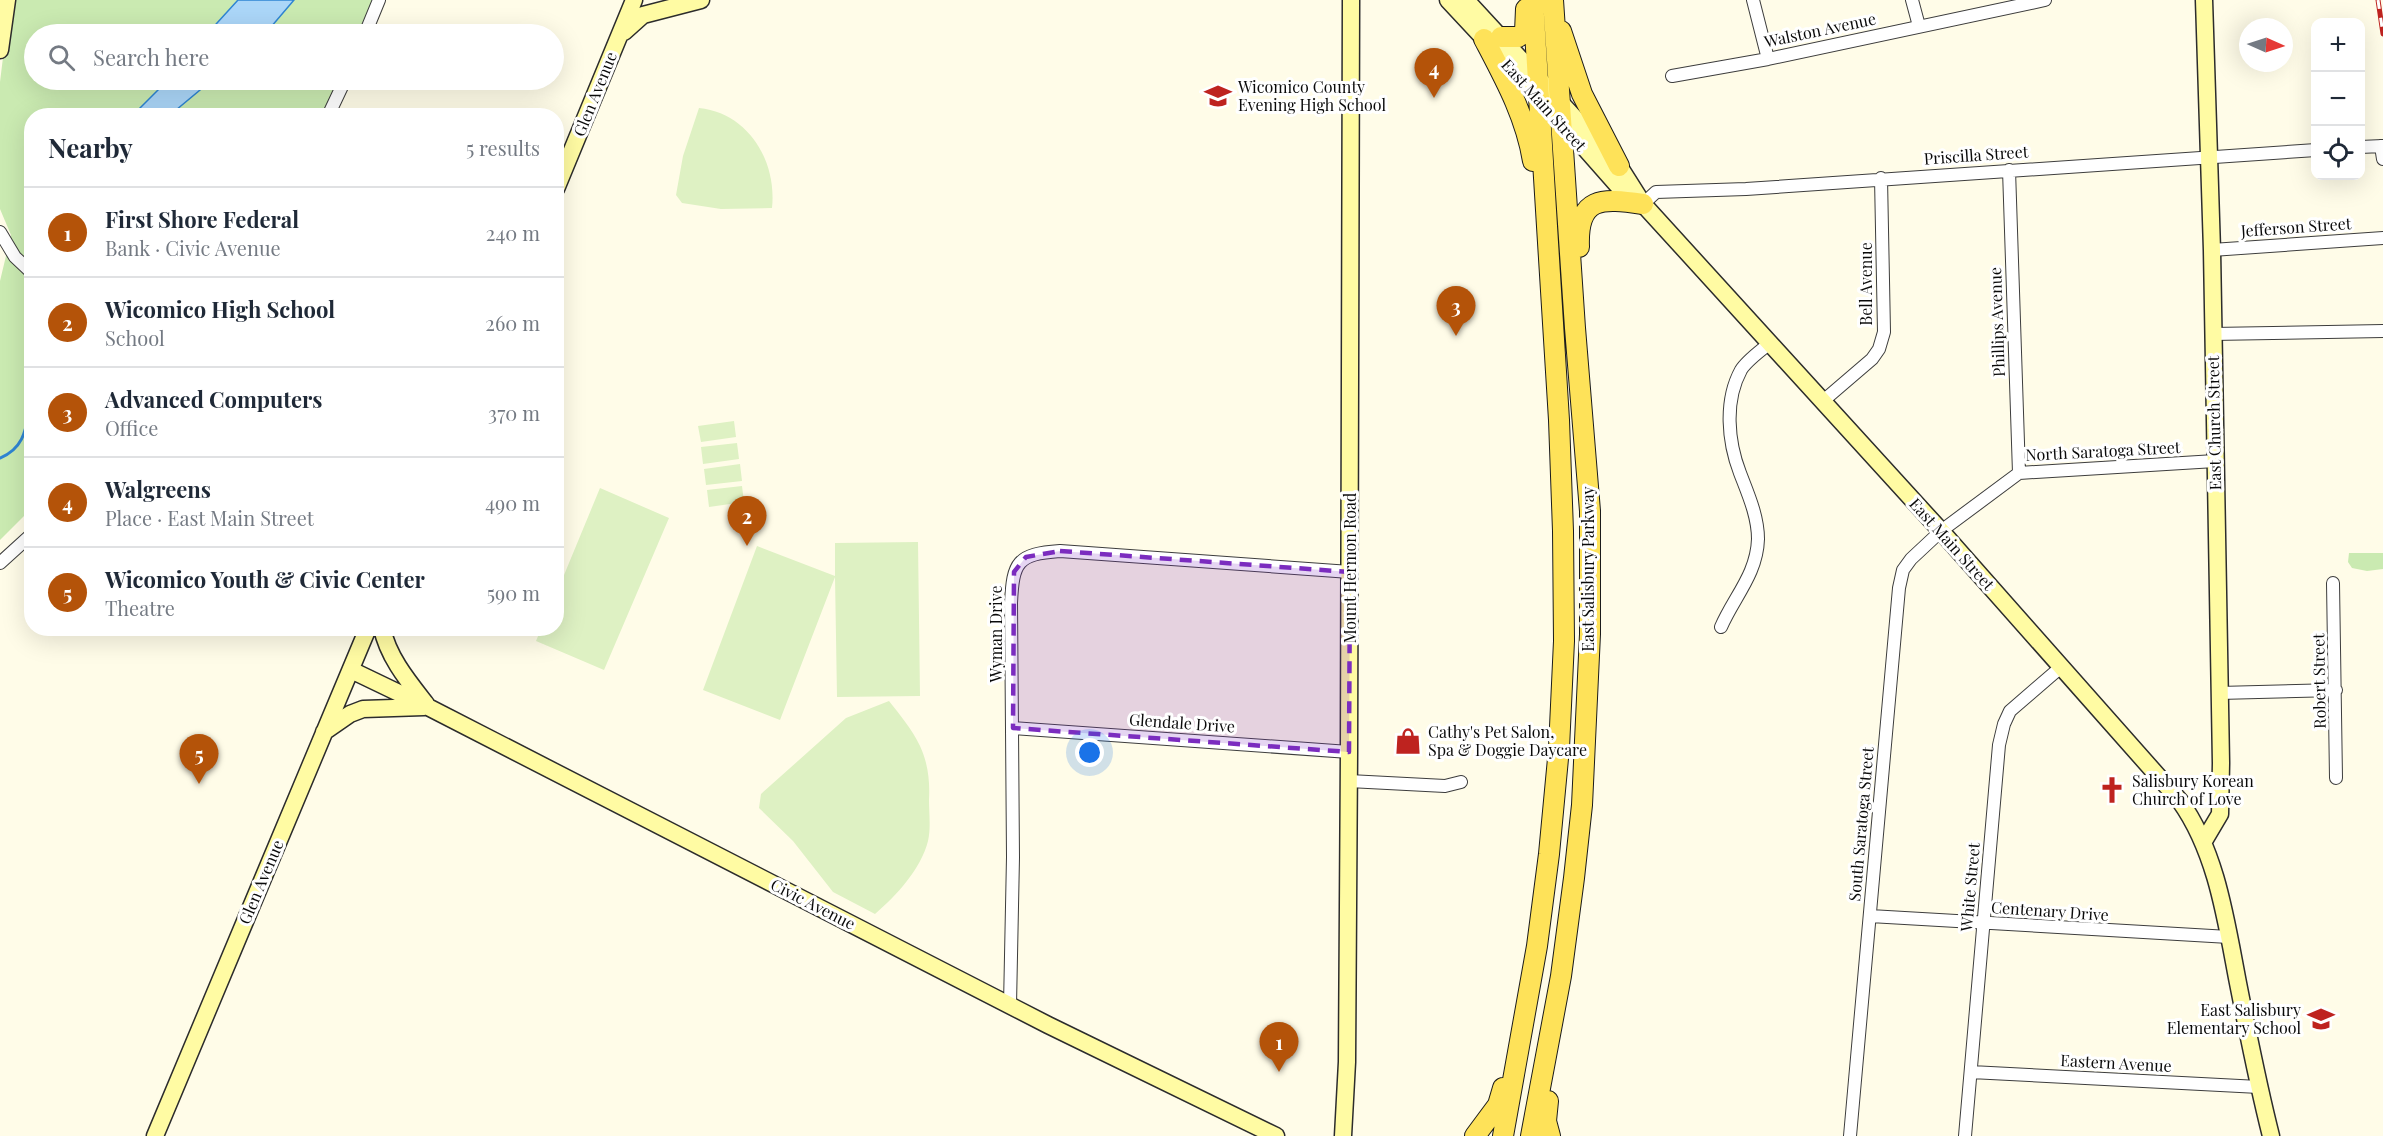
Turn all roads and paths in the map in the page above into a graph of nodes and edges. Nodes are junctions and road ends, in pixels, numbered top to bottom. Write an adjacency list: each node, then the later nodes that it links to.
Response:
1 (379, 0): 14 (street)
2 (634, 0): 16 (street, Glen Avenue)
3 (701, 0): 16 (street)
4 (1351, 0): 49 (street, Mount Hermon Road)
5 (1448, 0): 17 (street, East Main Street)
6 (1466, 0): 17 (street, East Main Street)
7 (1525, 0): 17 (main road)
8 (1753, 0): 19 (street)
9 (1912, 0): 15 (street)
10 (2046, 0): 15 (street, Walston Avenue)
11 (2204, 0): 28 (street, East Church Street)
12 (1546, 1): 20 (main road, East Salisbury Parkway); 23 (main road, East Salisbury Parkway); 29 (main road)
13 (5, 3): 18 (street)
14 (369, 24)
15 (1919, 26): 19 (street, Walston Avenue)
16 (619, 37): 30 (street, Glen Avenue)
17 (1492, 38): 20 (street, East Main Street); 23 (street, East Main Street); 34 (main road)
18 (0, 50)
19 (1768, 59): 21 (street, Walston Avenue)
20 (1539, 76): 23 (main road, East Salisbury Parkway)
21 (1672, 76)
22 (340, 90): 24 (street)
23 (1553, 107): 29 (street, East Main Street); 33 (street, East Main Street); 34 (main road, East Salisbury Parkway); 39 (main road, East Salisbury Parkway)
24 (332, 108)
25 (2365, 148): 27 (street)
26 (2311, 150): 28 (street, Priscilla Street)
27 (2382, 150)
28 (2208, 158): 31 (street, Priscilla Street); 37 (street, East Church Street)
29 (1619, 166): 33 (street, East Main Street)
30 (564, 170)
31 (2009, 170): 32 (street, Priscilla Street); 45 (street, Phillips Avenue)
32 (1881, 178): 33 (street, Priscilla Street); 43 (street, Bell Avenue)
33 (1643, 204): 39 (main road); 42 (street, East Main Street)
34 (1545, 219): 69 (main road, East Salisbury Parkway)
35 (0, 232): 38 (street)
36 (2383, 238): 37 (street, Jefferson Street)
37 (2212, 250): 41 (street, East Church Street)
38 (24, 266)
39 (1575, 328): 71 (main road, East Salisbury Parkway)
40 (2383, 331): 41 (street)
41 (2212, 334): 44 (street, East Church Street)
42 (1771, 342): 43 (street, East Main Street); 51 (street)
43 (1823, 401): 46 (street, East Main Street)
44 (2215, 461): 45 (street, North Saratoga Street); 57 (street, East Church Street)
45 (2019, 472): 46 (street, North Saratoga Street)
46 (1941, 531): 54 (street, East Main Street); 66 (street, South Saratoga Street)
47 (24, 541): 48 (street)
48 (0, 563)
49 (1350, 572): 59 (street, Wyman Drive); 61 (street, Mount Hermon Road)
50 (2333, 583): 56 (street, Robert Street)
51 (1721, 627)
52 (365, 636): 55 (street, Glen Avenue)
53 (384, 636): 58 (street)
54 (2061, 667): 65 (street, East Main Street); 67 (street, White Street)
55 (351, 670): 58 (street, Civic Avenue); 60 (street, Glen Avenue)
56 (2336, 690): 57 (street); 62 (street, Robert Street)
57 (2219, 693): 65 (street, East Church Street)
58 (428, 707): 60 (street); 70 (street, Civic Avenue)
59 (1013, 728): 61 (street, Glendale Drive); 70 (street, Wyman Drive)
60 (324, 732): 74 (street, Glen Avenue)
61 (1349, 752): 63 (street, Mount Hermon Road)
62 (2336, 778)
63 (1349, 781): 64 (street); 76 (street, Mount Hermon Road)
64 (1461, 782)
65 (2204, 841): 68 (street, East Main Street)
66 (1870, 916): 67 (street, Centenary Drive); 81 (street, South Saratoga Street)
67 (1983, 923): 68 (street, Centenary Drive); 72 (street, White Street)
68 (2229, 937): 73 (street, East Main Street)
69 (1537, 946): 77 (main road); 78 (main road, East Salisbury Parkway)
70 (1010, 1005): 75 (street, Civic Avenue)
71 (1555, 1013): 79 (main road, East Salisbury Parkway); 80 (main road)
72 (1971, 1072): 73 (street, Eastern Avenue); 82 (street, White Street)
73 (2259, 1087): 83 (street, East Main Street)
74 (155, 1136)
75 (1276, 1136)
76 (1343, 1136)
77 (1475, 1136)
78 (1503, 1136)
79 (1531, 1136)
80 (1551, 1136)
81 (1850, 1136)
82 (1965, 1136)
83 (2271, 1136)

